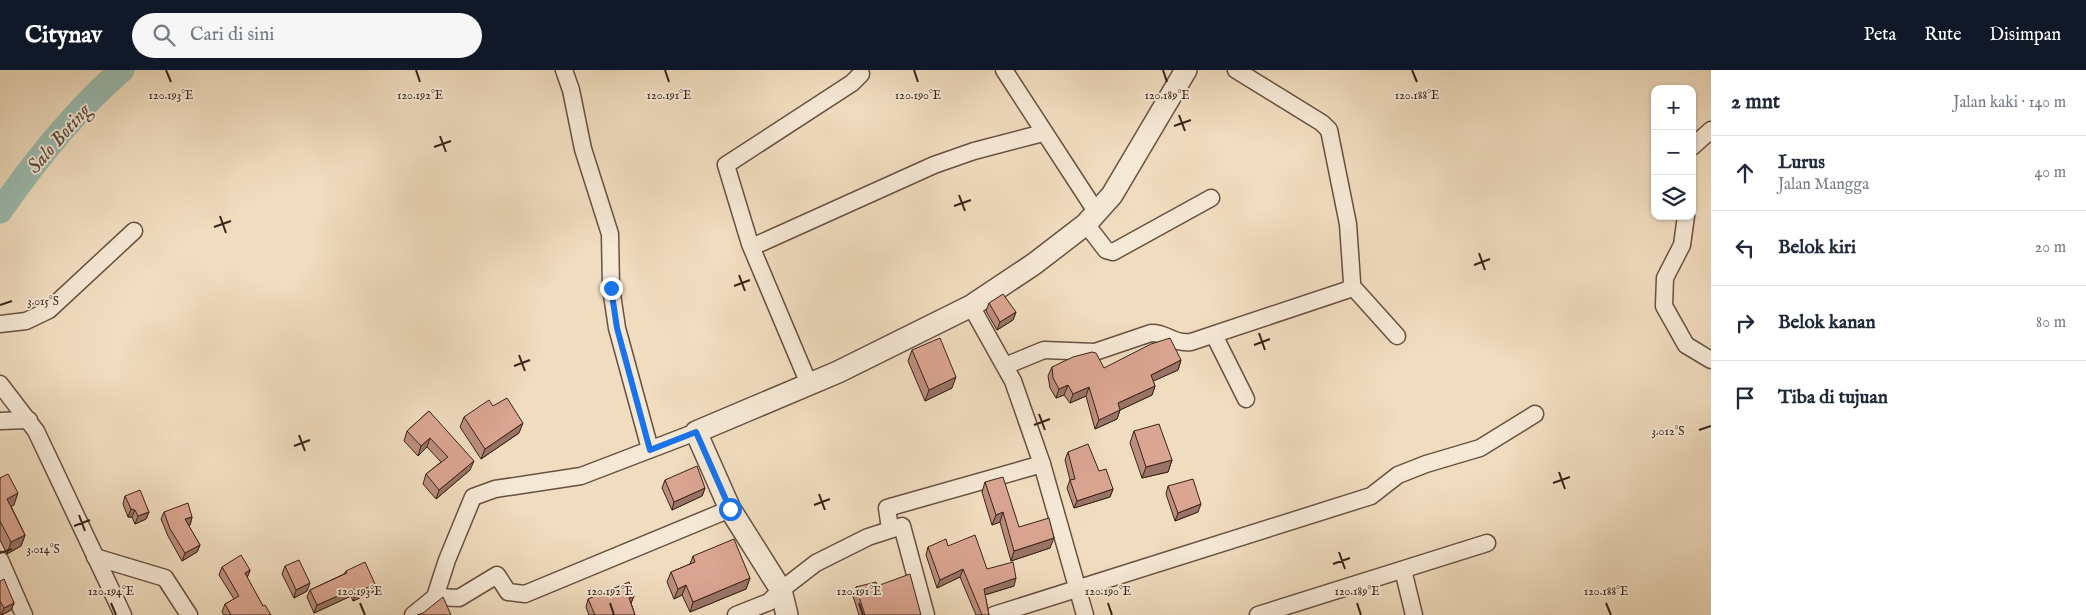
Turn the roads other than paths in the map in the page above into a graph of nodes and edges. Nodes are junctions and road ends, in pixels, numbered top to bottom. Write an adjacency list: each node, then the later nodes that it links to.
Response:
1 (564, 70): 28 (street)
2 (1186, 70): 10 (street)
3 (1236, 70): 14 (street)
4 (1009, 72): 7 (street)
5 (861, 74): 13 (street)
6 (1711, 130): 8 (street)
7 (1043, 133): 10 (street); 13 (street)
8 (1696, 143)
9 (1211, 198): 10 (street)
10 (1092, 219): 15 (street)
11 (1685, 220): 19 (street)
12 (134, 231): 16 (street)
13 (752, 247): 22 (street)
14 (1352, 286): 17 (street); 18 (street)
15 (971, 306): 20 (street); 22 (street)
16 (0, 324)
17 (1214, 335): 20 (street); 23 (street)
18 (1397, 336)
19 (1711, 360)
20 (1005, 366): 29 (street)
21 (0, 384): 25 (street)
22 (809, 384): 27 (street)
23 (1246, 399)
24 (1535, 414): 36 (street)
25 (29, 420): 26 (street); 33 (street)
26 (0, 421)
27 (696, 432): 28 (street); 30 (street)
28 (650, 450): 38 (street)
29 (1042, 464): 31 (street); 36 (street)
30 (730, 509): 37 (street); 38 (street)
31 (890, 528): 37 (street); 45 (street)
32 (1487, 543): 35 (street)
33 (95, 557): 40 (street); 41 (street)
34 (0, 560): 39 (street)
35 (1403, 570): 48 (street); 49 (street)
36 (1079, 588): 46 (street); 47 (street)
37 (781, 590): 43 (street); 44 (street)
38 (435, 597): 42 (street)
39 (24, 615)
40 (123, 615)
41 (189, 615)
42 (413, 615)
43 (736, 615)
44 (788, 615)
45 (926, 615)
46 (994, 615)
47 (1086, 615)
48 (1258, 615)
49 (1414, 615)

